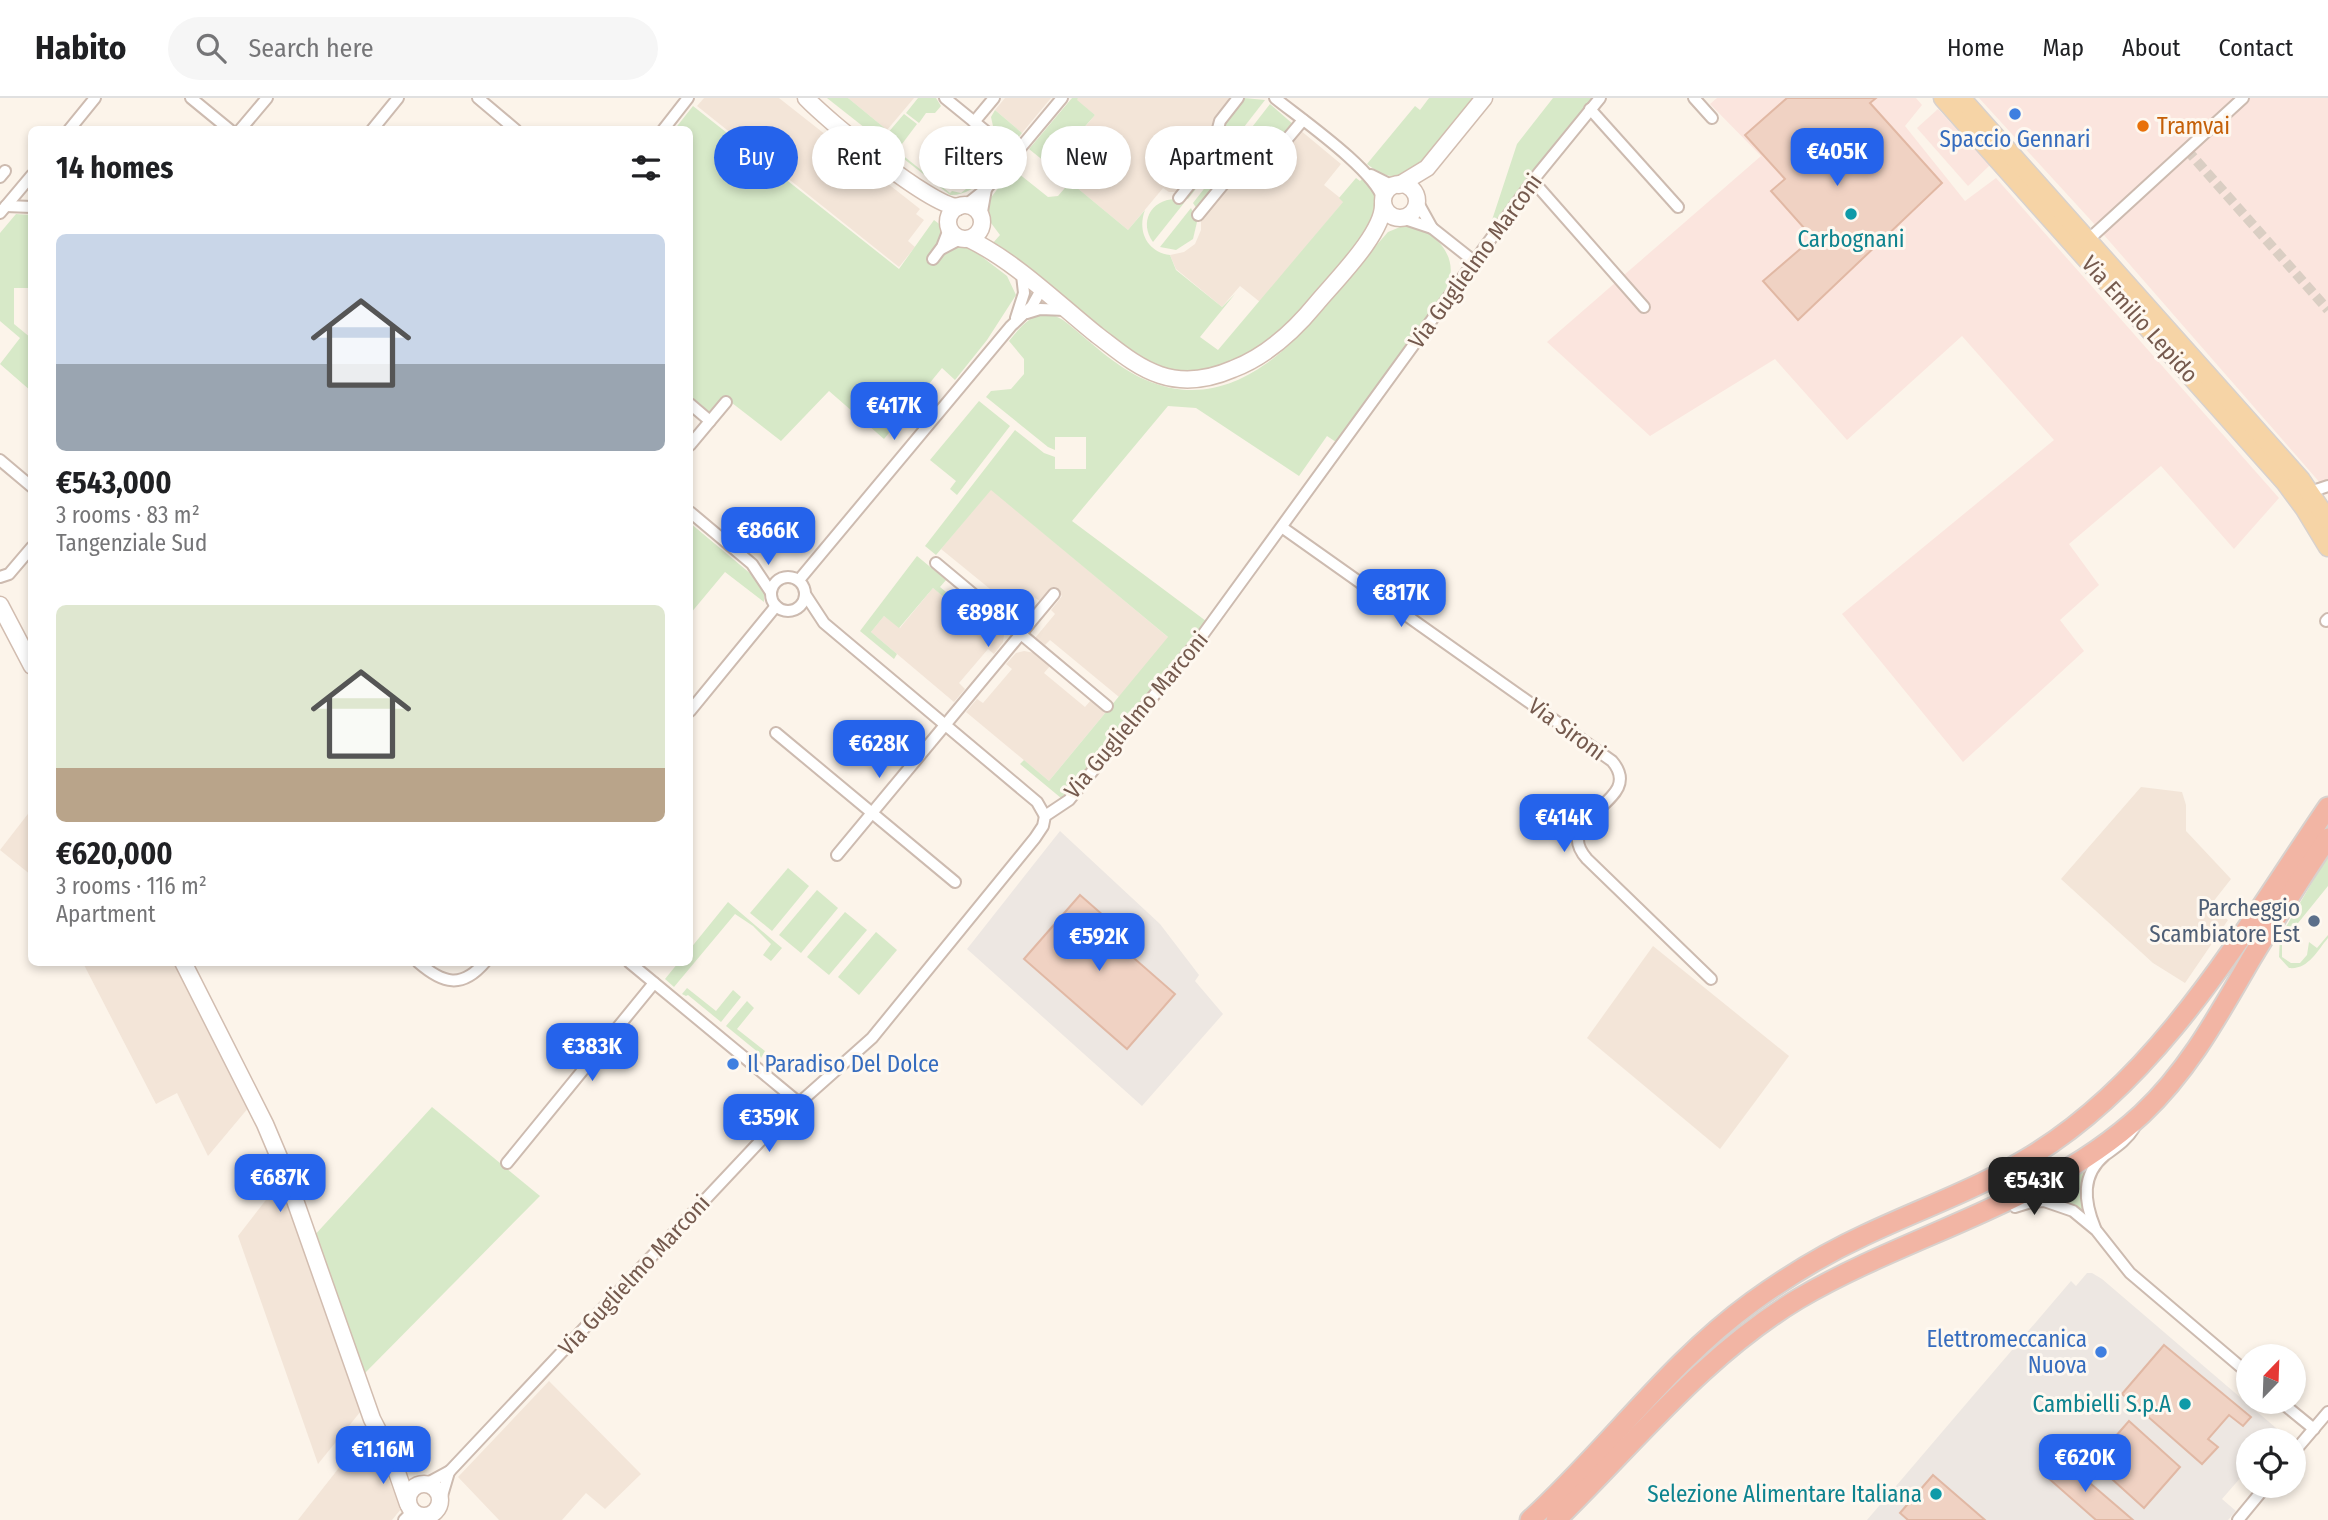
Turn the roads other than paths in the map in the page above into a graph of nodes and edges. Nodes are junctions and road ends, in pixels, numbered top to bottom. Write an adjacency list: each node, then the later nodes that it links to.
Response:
1 (191, 98): 24 (street)
2 (267, 98): 25 (street)
3 (398, 98): 26 (street)
4 (478, 98): 27 (street)
5 (688, 98): 28 (street)
6 (806, 98): 48 (street)
7 (945, 98): 22 (street)
8 (994, 98): 22 (street)
9 (1062, 98): 30 (street)
10 (1238, 98): 39 (street)
11 (1484, 98): 31 (street)
12 (1600, 98): 19 (street, Via Guglielmo Marconi)
13 (1694, 98): 20 (street)
14 (1943, 98): 71 (main road, Via Emilio Lepido)
15 (1961, 98): 51 (main road, Via Emilio Lepido)
16 (2244, 98): 51 (street)
17 (90, 100): 23 (street)
18 (1282, 100): 21 (street)
19 (1590, 109): 34 (street, Via Guglielmo Marconi); 43 (street)
20 (1712, 118)
21 (1303, 120): 32 (street); 45 (street)
22 (974, 122): 29 (street)
23 (72, 126)
24 (225, 126)
25 (243, 126)
26 (375, 126)
27 (511, 126)
28 (666, 126)
29 (979, 126)
30 (1027, 140)
31 (1428, 167): 35 (street); 40 (street)
32 (1366, 172): 35 (street); 41 (street)
33 (28, 180): 36 (street)
34 (1533, 181): 54 (street, Via Guglielmo Marconi); 57 (street)
35 (1398, 185): 40 (street); 41 (street)
36 (23, 186): 38 (street); 44 (street)
37 (986, 189): 47 (street); 48 (street)
38 (28, 194)
39 (1179, 198)
40 (1416, 199): 46 (street); 49 (street)
41 (1383, 202): 46 (street); 50 (street)
42 (28, 206): 44 (street)
43 (1678, 207)
44 (3, 209)
45 (1198, 215)
46 (1402, 218): 49 (street); 50 (street)
47 (981, 222): 48 (street); 48 (street); 52 (street)
48 (958, 223): 52 (street); 53 (street)
49 (1432, 228): 54 (street)
50 (1372, 235): 58 (street)
51 (2088, 240): 67 (main road, Via Emilio Lepido)
52 (996, 254): 55 (street)
53 (933, 259)
54 (1475, 262): 70 (street, Via Guglielmo Marconi)
55 (1022, 275): 56 (street); 59 (street)
56 (1041, 290): 58 (street); 59 (street)
57 (1644, 307)
58 (1066, 310): 59 (street)
59 (1013, 323): 77 (street)
60 (726, 402): 62 (street)
61 (693, 407): 62 (street)
62 (710, 421): 63 (street)
63 (693, 441)
64 (0, 460): 65 (street)
65 (28, 484)
66 (2328, 486): 67 (street)
67 (2310, 492): 69 (main road, Via Emilio Lepido)
68 (693, 515): 73 (street)
69 (2328, 520)
70 (1283, 528): 93 (street, Via Guglielmo Marconi); 101 (street, Via Sironi)
71 (2328, 547)
72 (28, 552): 75 (street)
73 (752, 564): 76 (street); 78 (street)
74 (936, 564): 85 (street)
75 (0, 577)
76 (784, 577): 77 (street); 78 (street)
77 (799, 580): 79 (street)
78 (770, 591): 82 (street)
79 (805, 594): 83 (street); 84 (street)
80 (1054, 594): 85 (street)
81 (0, 604): 86 (street)
82 (776, 606): 83 (street); 88 (street)
83 (790, 611): 84 (street)
84 (824, 623): 89 (street)
85 (1021, 634): 87 (street); 89 (street)
86 (28, 659)
87 (1107, 706)
88 (693, 707)
89 (945, 725): 92 (street); 93 (street)
90 (776, 733): 92 (street)
91 (2328, 807): 119 (highway)
92 (872, 813): 95 (street); 96 (street)
93 (1045, 816): 103 (street, Via Guglielmo Marconi)
94 (2328, 838): 104 (highway)
95 (837, 855)
96 (955, 882)
97 (185, 966): 113 (street)
98 (422, 966): 99 (street)
99 (482, 966)
100 (634, 966): 102 (street)
101 (1711, 979)
102 (654, 983): 103 (street); 105 (street)
103 (798, 1102): 114 (street, Via Guglielmo Marconi)
104 (2141, 1115): 106 (highway); 107 (street)
105 (507, 1163)
106 (1976, 1214): 107 (street); 120 (highway)
107 (2096, 1230): 108 (street)
108 (2236, 1363)
109 (2328, 1412): 111 (street)
110 (2296, 1414): 111 (street)
111 (2314, 1429): 112 (street)
112 (2306, 1438)
113 (391, 1456): 115 (street); 118 (street)
114 (450, 1471): 115 (street, Via Guglielmo Marconi); 117 (street, Via Guglielmo Marconi)
115 (424, 1484): 117 (street); 118 (street)
116 (2256, 1498): 121 (street)
117 (438, 1510): 118 (street)
118 (411, 1514)
119 (1530, 1520)
120 (1556, 1520)
121 (2238, 1520)

